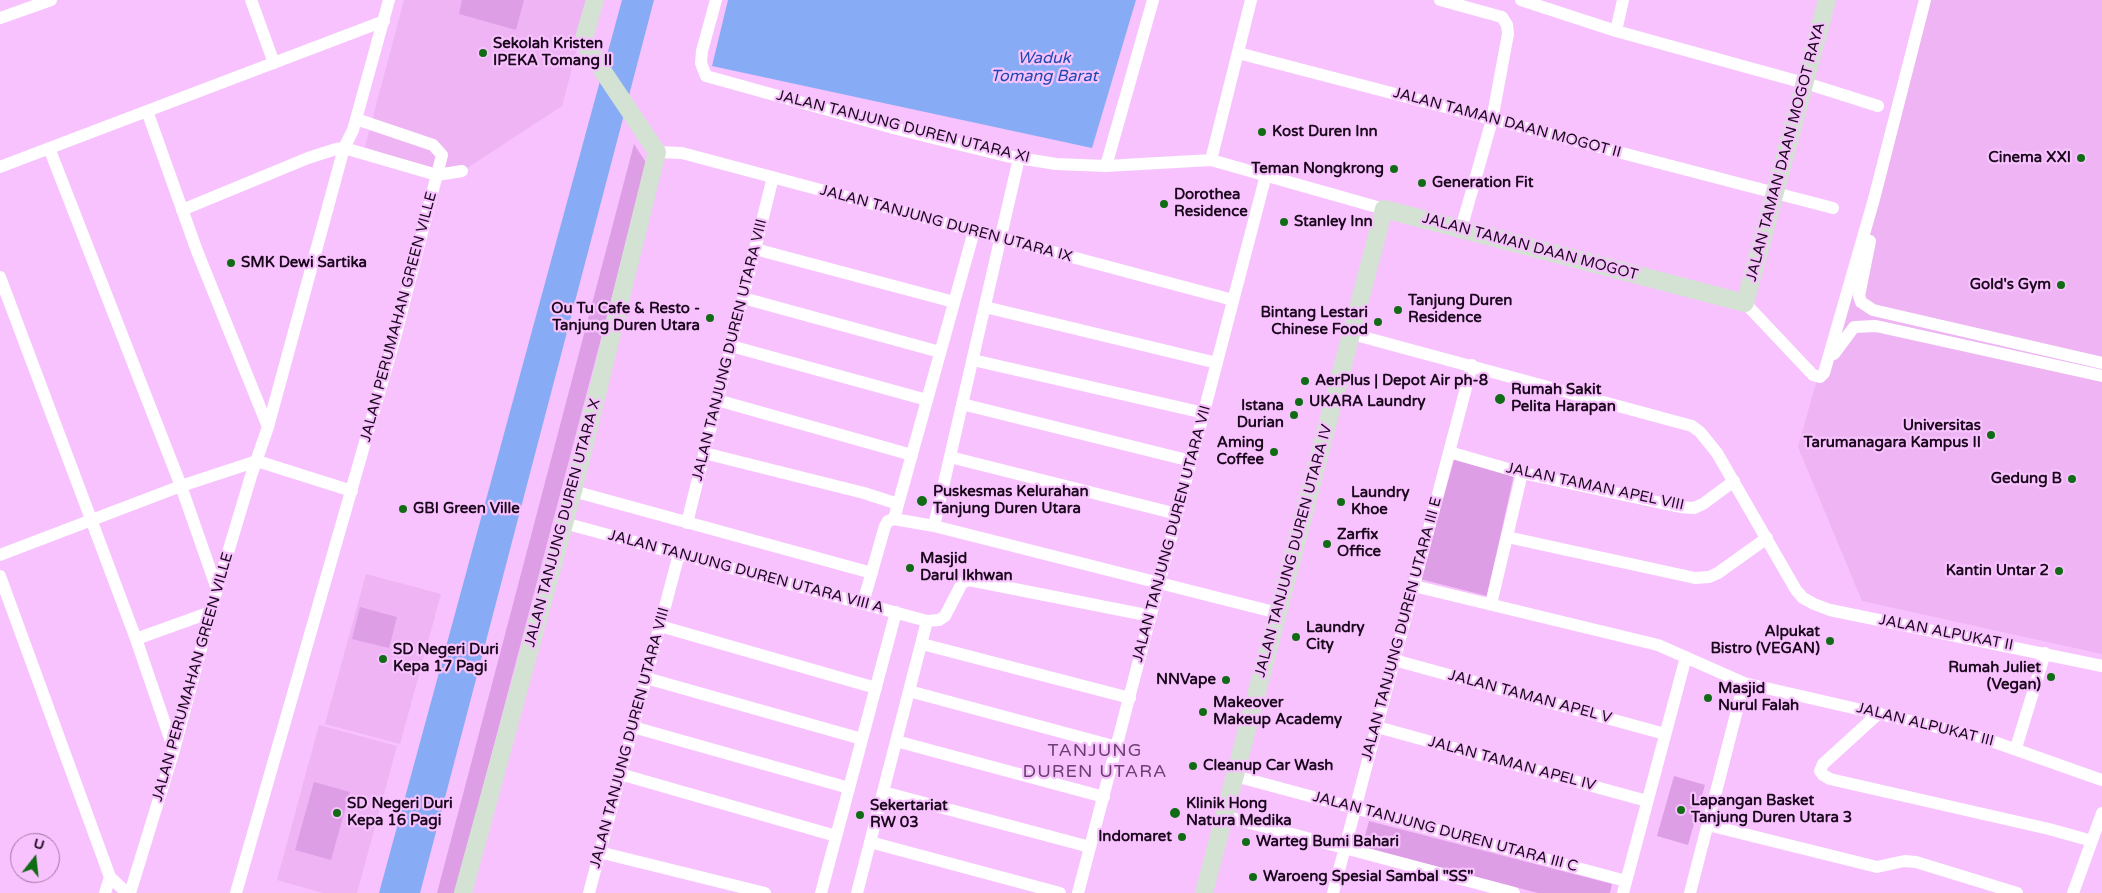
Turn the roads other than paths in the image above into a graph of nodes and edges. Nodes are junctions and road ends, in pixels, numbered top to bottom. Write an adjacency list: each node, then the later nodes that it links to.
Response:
1 (51, 0): 14 (street)
2 (251, 0): 18 (street)
3 (389, 0): 15 (street)
4 (595, 0): 26 (street)
5 (716, 0): 27 (street, JALAN TANJUNG DUREN UTARA XI)
6 (1153, 0): 29 (street)
7 (1251, 0): 17 (street)
8 (1440, 0): 13 (street)
9 (1521, 0): 16 (street)
10 (1623, 0): 16 (street)
11 (1827, 0): 19 (street, JALAN TAMAN DAAN MOGOT RAYA)
12 (1925, 0): 36 (street)
13 (1476, 4): 23 (street)
14 (0, 18)
15 (384, 21): 18 (street); 22 (street)
16 (1616, 31): 19 (street)
17 (1238, 53): 23 (street, JALAN TAMAN DAAN MOGOT II); 28 (street)
18 (274, 63): 21 (street)
19 (1805, 83): 20 (street); 35 (street, JALAN TAMAN DAAN MOGOT RAYA)
20 (1878, 106)
21 (147, 111): 24 (street); 39 (street)
22 (356, 119): 25 (street); 32 (street)
23 (1492, 120): 35 (street, JALAN TAMAN DAAN MOGOT II); 40 (street)
24 (49, 148): 30 (street); 72 (street)
25 (344, 148): 32 (street, JALAN PERUMAHAN GREEN VILLE); 39 (street); 63 (street, JALAN PERUMAHAN GREEN VILLE)
26 (656, 150): 34 (street, JALAN TANJUNG DUREN UTARA IX); 74 (street, JALAN TANJUNG DUREN UTARA X)
27 (1019, 158): 29 (street, JALAN TANJUNG DUREN UTARA XI); 42 (street)
28 (1211, 160): 29 (street, JALAN TANJUNG DUREN UTARA XI); 33 (street, JALAN TAMAN DAAN MOGOT)
29 (1106, 166)
30 (0, 167)
31 (462, 171): 32 (street)
32 (437, 175): 73 (street, JALAN PERUMAHAN GREEN VILLE)
33 (1266, 175): 38 (street, JALAN TAMAN DAAN MOGOT); 46 (street, JALAN TANJUNG DUREN UTARA VII)
34 (773, 178): 41 (street, JALAN TANJUNG DUREN UTARA IX); 43 (street, JALAN TANJUNG DUREN UTARA VIII)
35 (1775, 192): 37 (street, JALAN TAMAN DAAN MOGOT II); 48 (street, JALAN TAMAN DAAN MOGOT RAYA)
36 (1874, 199): 54 (street); 56 (street)
37 (1833, 208)
38 (1384, 209): 40 (street, JALAN TAMAN DAAN MOGOT); 50 (street, JALAN TANJUNG DUREN UTARA IV)
39 (182, 210): 63 (street)
40 (1461, 229): 48 (street, JALAN TAMAN DAAN MOGOT)
41 (974, 231): 42 (street, JALAN TANJUNG DUREN UTARA IX); 47 (street)
42 (1001, 238): 46 (street, JALAN TANJUNG DUREN UTARA IX); 49 (street)
43 (755, 249): 45 (street, JALAN TANJUNG DUREN UTARA VIII); 47 (street)
44 (0, 276): 77 (street)
45 (742, 298): 51 (street, JALAN TANJUNG DUREN UTARA VIII); 52 (street)
46 (1233, 300): 55 (street, JALAN TANJUNG DUREN UTARA VII)
47 (954, 302): 52 (street)
48 (1745, 303): 54 (street)
49 (985, 307): 53 (street); 55 (street)
50 (1352, 334): 57 (street); 95 (street, JALAN TANJUNG DUREN UTARA IV)
51 (731, 346): 59 (street, JALAN TANJUNG DUREN UTARA VIII); 60 (street)
52 (940, 352): 60 (street)
53 (973, 360): 61 (street); 62 (street)
54 (1828, 361): 58 (street)
55 (1217, 363): 62 (street, JALAN TANJUNG DUREN UTARA VII)
56 (2102, 364)
57 (1472, 365): 64 (street, JALAN TANJUNG DUREN UTARA III E); 71 (street)
58 (2102, 376)
59 (717, 400): 65 (street, JALAN TANJUNG DUREN UTARA VIII); 66 (street)
60 (927, 400): 66 (street)
61 (962, 404): 67 (street); 69 (street)
62 (1204, 413): 69 (street, JALAN TANJUNG DUREN UTARA VII)
63 (268, 427): 68 (street, JALAN PERUMAHAN GREEN VILLE)
64 (1449, 452): 70 (street, JALAN TAMAN APEL VIII); 89 (street, JALAN TANJUNG DUREN UTARA III E)
65 (704, 453): 75 (street); 80 (street, JALAN TANJUNG DUREN UTARA VIII)
66 (912, 455): 75 (street)
67 (950, 458): 76 (street); 81 (street)
68 (257, 461): 72 (street); 73 (street); 90 (street, JALAN PERUMAHAN GREEN VILLE)
69 (1191, 461): 76 (street, JALAN TANJUNG DUREN UTARA VII)
70 (1522, 473): 71 (street, JALAN TAMAN APEL VIII); 82 (street)
71 (1734, 481): 83 (street)
72 (181, 486): 77 (street); 90 (street)
73 (352, 491): 140 (street, JALAN PERUMAHAN GREEN VILLE)
74 (573, 491): 79 (street, JALAN TANJUNG DUREN UTARA X); 80 (street)
75 (898, 504): 78 (street)
76 (1177, 514): 88 (street, JALAN TANJUNG DUREN UTARA VII)
77 (92, 519): 85 (street); 99 (street)
78 (894, 519): 81 (street); 86 (street)
79 (564, 522): 84 (street, JALAN TANJUNG DUREN UTARA VIII A); 141 (street, JALAN TANJUNG DUREN UTARA X)
80 (687, 523): 86 (street)
81 (934, 526): 88 (street)
82 (1507, 537): 83 (street); 92 (street)
83 (1767, 538): 101 (street, JALAN ALPUKAT II)
84 (679, 554): 91 (street, JALAN TANJUNG DUREN UTARA VIII A); 98 (street, JALAN TANJUNG DUREN UTARA VIII)
85 (0, 555)
86 (872, 573): 91 (street)
87 (0, 576): 136 (street)
88 (1160, 582): 95 (street); 96 (street, JALAN TANJUNG DUREN UTARA VII)
89 (1414, 586): 92 (street, JALAN ALPUKAT III); 103 (street, JALAN TANJUNG DUREN UTARA III E)
90 (217, 589): 93 (street, JALAN PERUMAHAN GREEN VILLE)
91 (863, 603): 94 (street, JALAN TANJUNG DUREN UTARA VIII A)
92 (1491, 604): 102 (street, JALAN ALPUKAT III)
93 (211, 612): 99 (street); 118 (street, JALAN PERUMAHAN GREEN VILLE)
94 (896, 612): 97 (street, JALAN TANJUNG DUREN UTARA VIII A); 107 (street)
95 (1278, 612): 120 (street, JALAN TANJUNG DUREN UTARA IV)
96 (1151, 616): 97 (street); 109 (street, JALAN TANJUNG DUREN UTARA VII)
97 (927, 621): 100 (street)
98 (660, 626): 105 (street, JALAN TANJUNG DUREN UTARA VIII); 107 (street)
99 (136, 639): 118 (street)
100 (922, 644): 108 (street); 109 (street)
101 (2045, 653): 104 (street, JALAN ALPUKAT II); 117 (street)
102 (1686, 657): 106 (street, JALAN ALPUKAT III); 113 (street)
103 (1394, 660): 112 (street, JALAN TANJUNG DUREN UTARA III E); 113 (street, JALAN TAMAN APEL V)
104 (2102, 666)
105 (646, 678): 111 (street, JALAN TANJUNG DUREN UTARA VIII); 114 (street)
106 (1744, 683): 110 (street, JALAN ALPUKAT III); 129 (street)
107 (876, 688): 114 (street)
108 (909, 691): 115 (street); 116 (street)
109 (1130, 698): 116 (street, JALAN TANJUNG DUREN UTARA VII)
110 (1879, 713): 117 (street, JALAN ALPUKAT III); 131 (street)
111 (633, 727): 119 (street, JALAN TANJUNG DUREN UTARA VIII); 122 (street)
112 (1377, 727): 125 (street, JALAN TAMAN APEL IV); 126 (street, JALAN TANJUNG DUREN UTARA III E)
113 (1665, 734): 125 (street)
114 (862, 739): 122 (street)
115 (896, 742): 123 (street); 124 (street)
116 (1117, 747): 124 (street, JALAN TANJUNG DUREN UTARA VII)
117 (2016, 748): 121 (street, JALAN ALPUKAT III)
118 (174, 750): 139 (street, JALAN PERUMAHAN GREEN VILLE)
119 (620, 774): 130 (street); 135 (street, JALAN TANJUNG DUREN UTARA VIII)
120 (1235, 776): 126 (street, JALAN TANJUNG DUREN UTARA III C); 128 (street, JALAN TANJUNG DUREN UTARA IV)
121 (2102, 780)
122 (849, 788): 130 (street)
123 (883, 792): 132 (street); 133 (street)
124 (1104, 797): 133 (street, JALAN TANJUNG DUREN UTARA VII)
125 (1648, 801): 137 (street)
126 (1356, 808): 134 (street, JALAN TANJUNG DUREN UTARA III E); 137 (street, JALAN TANJUNG DUREN UTARA III C)
127 (2102, 813): 131 (street)
128 (1224, 816): 134 (street); 148 (street, JALAN TANJUNG DUREN UTARA IV)
129 (1708, 825): 151 (street); 152 (street)
130 (836, 836): 144 (street)
131 (2092, 841): 153 (street)
132 (870, 842): 145 (street); 146 (street)
133 (1090, 848): 147 (street, JALAN TANJUNG DUREN UTARA VII)
134 (1345, 848): 149 (street, JALAN TANJUNG DUREN UTARA III E); 150 (street)
135 (599, 852): 142 (street, JALAN TANJUNG DUREN UTARA VIII); 143 (street)
136 (110, 877): 138 (street); 139 (street)
137 (1624, 887)
138 (105, 893)
139 (128, 893)
140 (236, 893)
141 (463, 893)
142 (589, 893)
143 (765, 893)
144 (821, 893)
145 (857, 893)
146 (1060, 893)
147 (1078, 893)
148 (1204, 893)
149 (1333, 893)
150 (1514, 893)
151 (1690, 893)
152 (2017, 893)
153 (2074, 893)

